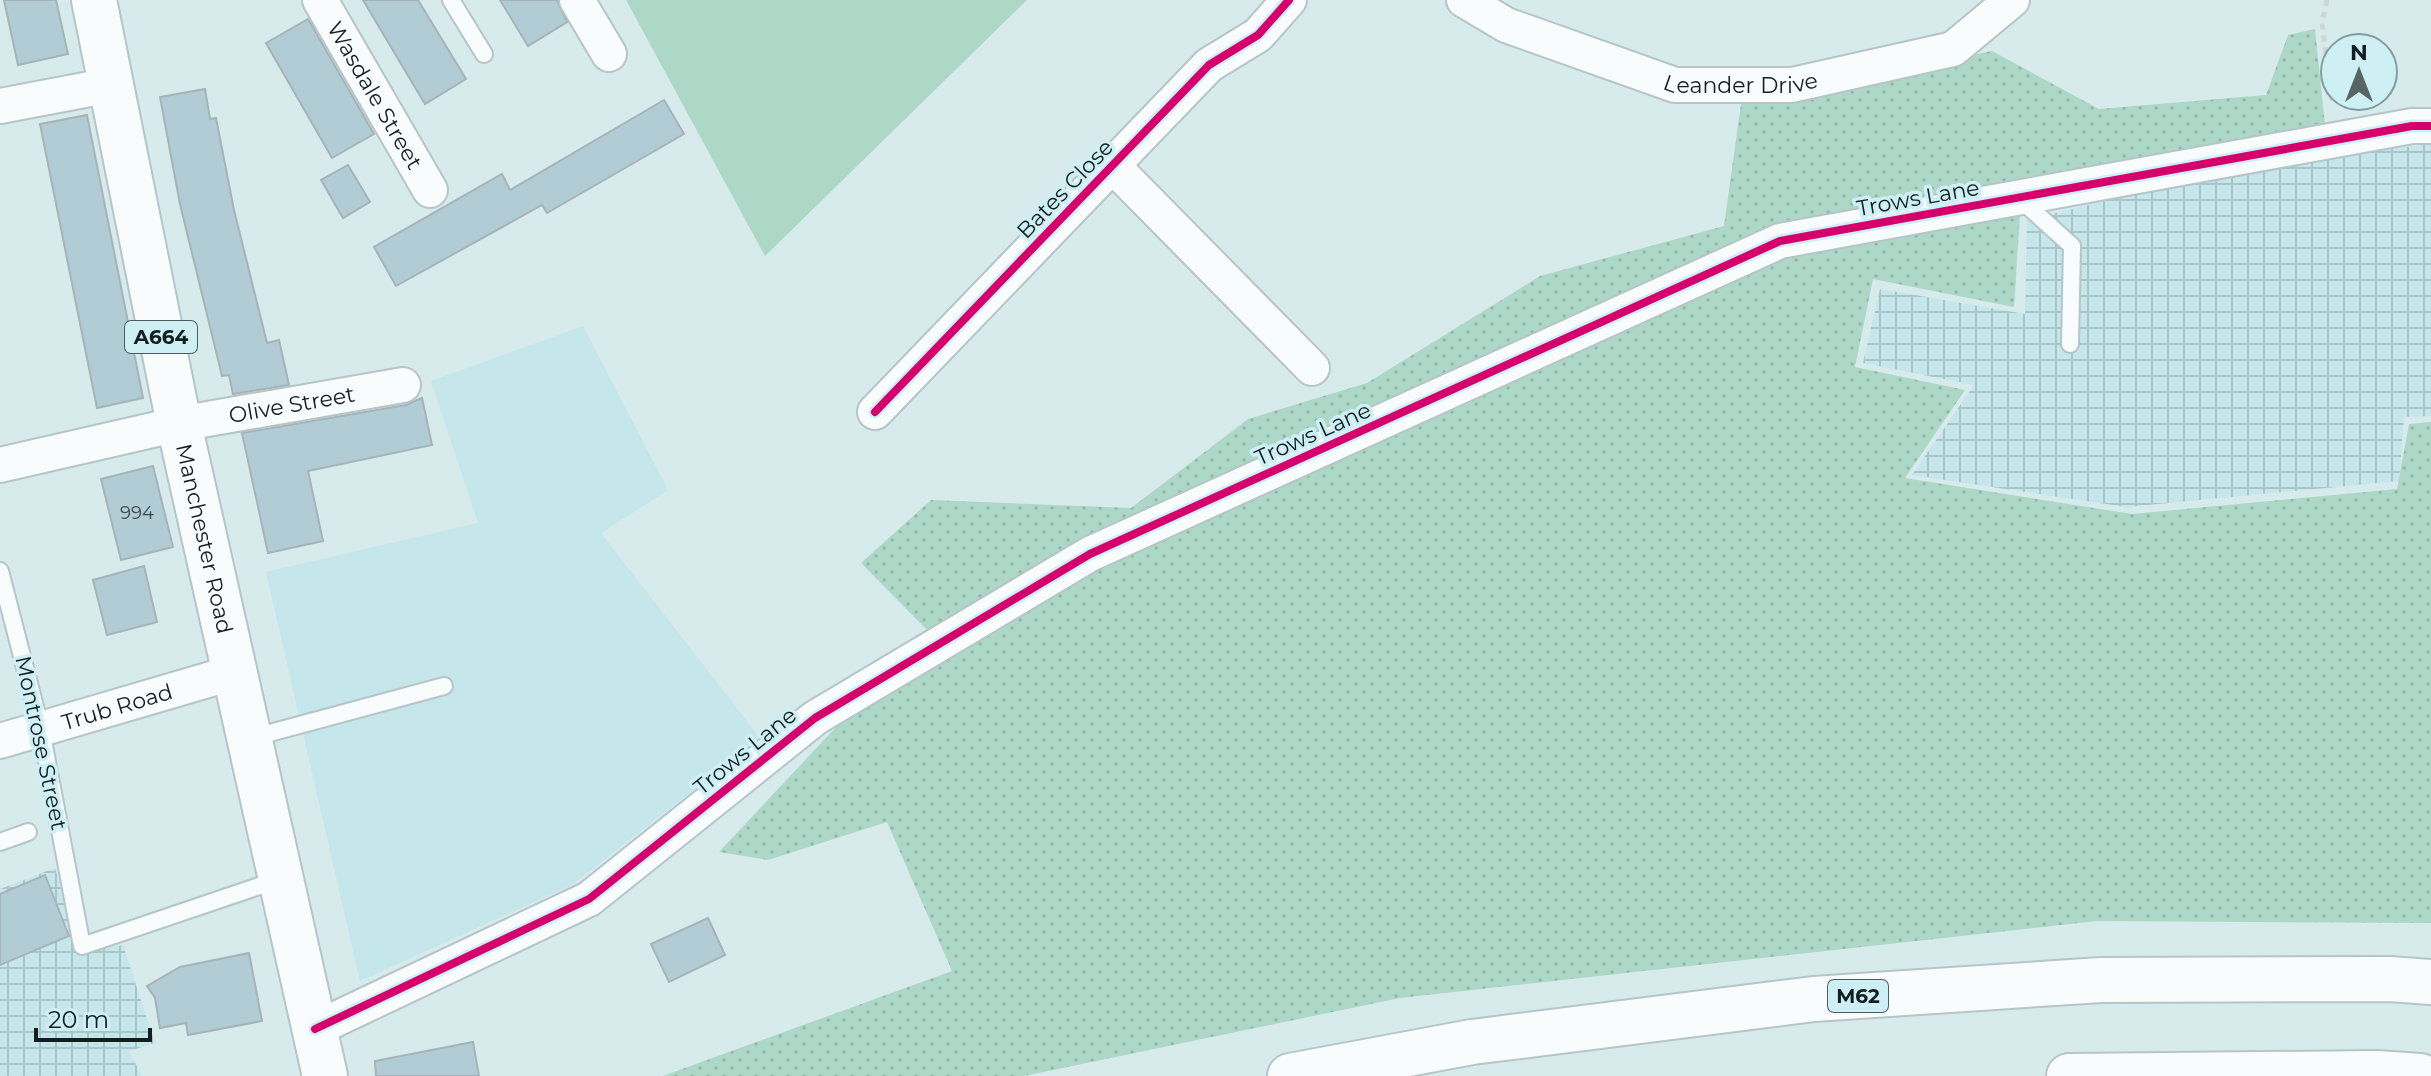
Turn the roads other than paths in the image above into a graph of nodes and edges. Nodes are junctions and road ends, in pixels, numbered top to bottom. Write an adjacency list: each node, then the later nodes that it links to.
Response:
1 (94, 0): 10 (main road, Manchester Road / A664)
2 (320, 0): 14 (street, Wasdale Street)
3 (451, 0): 8 (lane)
4 (577, 0): 9 (street)
5 (1289, 0): 13 (street, Bates Close)
6 (1464, 0): 7 (street, Leander Drive)
7 (2012, 0)
8 (484, 54)
9 (609, 54)
10 (111, 85): 11 (street); 20 (main road, Manchester Road / A664)
11 (0, 106)
12 (2431, 126): 15 (street, Trows Lane)
13 (1113, 166): 17 (street, Bates Close); 19 (street, Bates Close)
14 (430, 190)
15 (2018, 198): 16 (lane); 32 (street, Trows Lane)
16 (2070, 344)
17 (1312, 368)
18 (403, 385): 20 (street, Olive Street)
19 (875, 412)
20 (179, 424): 21 (street, Olive Street); 23 (main road, Manchester Road / A664)
21 (0, 465)
22 (0, 571): 25 (lane, Montrose Street)
23 (235, 672): 25 (street, Trub Road); 26 (main road, Manchester Road / A664)
24 (444, 686): 26 (lane)
25 (41, 730): 27 (street, Trub Road); 30 (lane, Montrose Street)
26 (250, 739): 30 (main road, Manchester Road / A664)
27 (0, 741)
28 (28, 832): 29 (lane)
29 (0, 842)
30 (281, 878): 32 (main road, Manchester Road / A664)
31 (2431, 982): 34 (main road, M62)
32 (315, 1029): 33 (main road, Manchester Road / A664)
33 (325, 1076)
34 (1290, 1076)
35 (2069, 1076): 36 (main road)
36 (2420, 1076)

